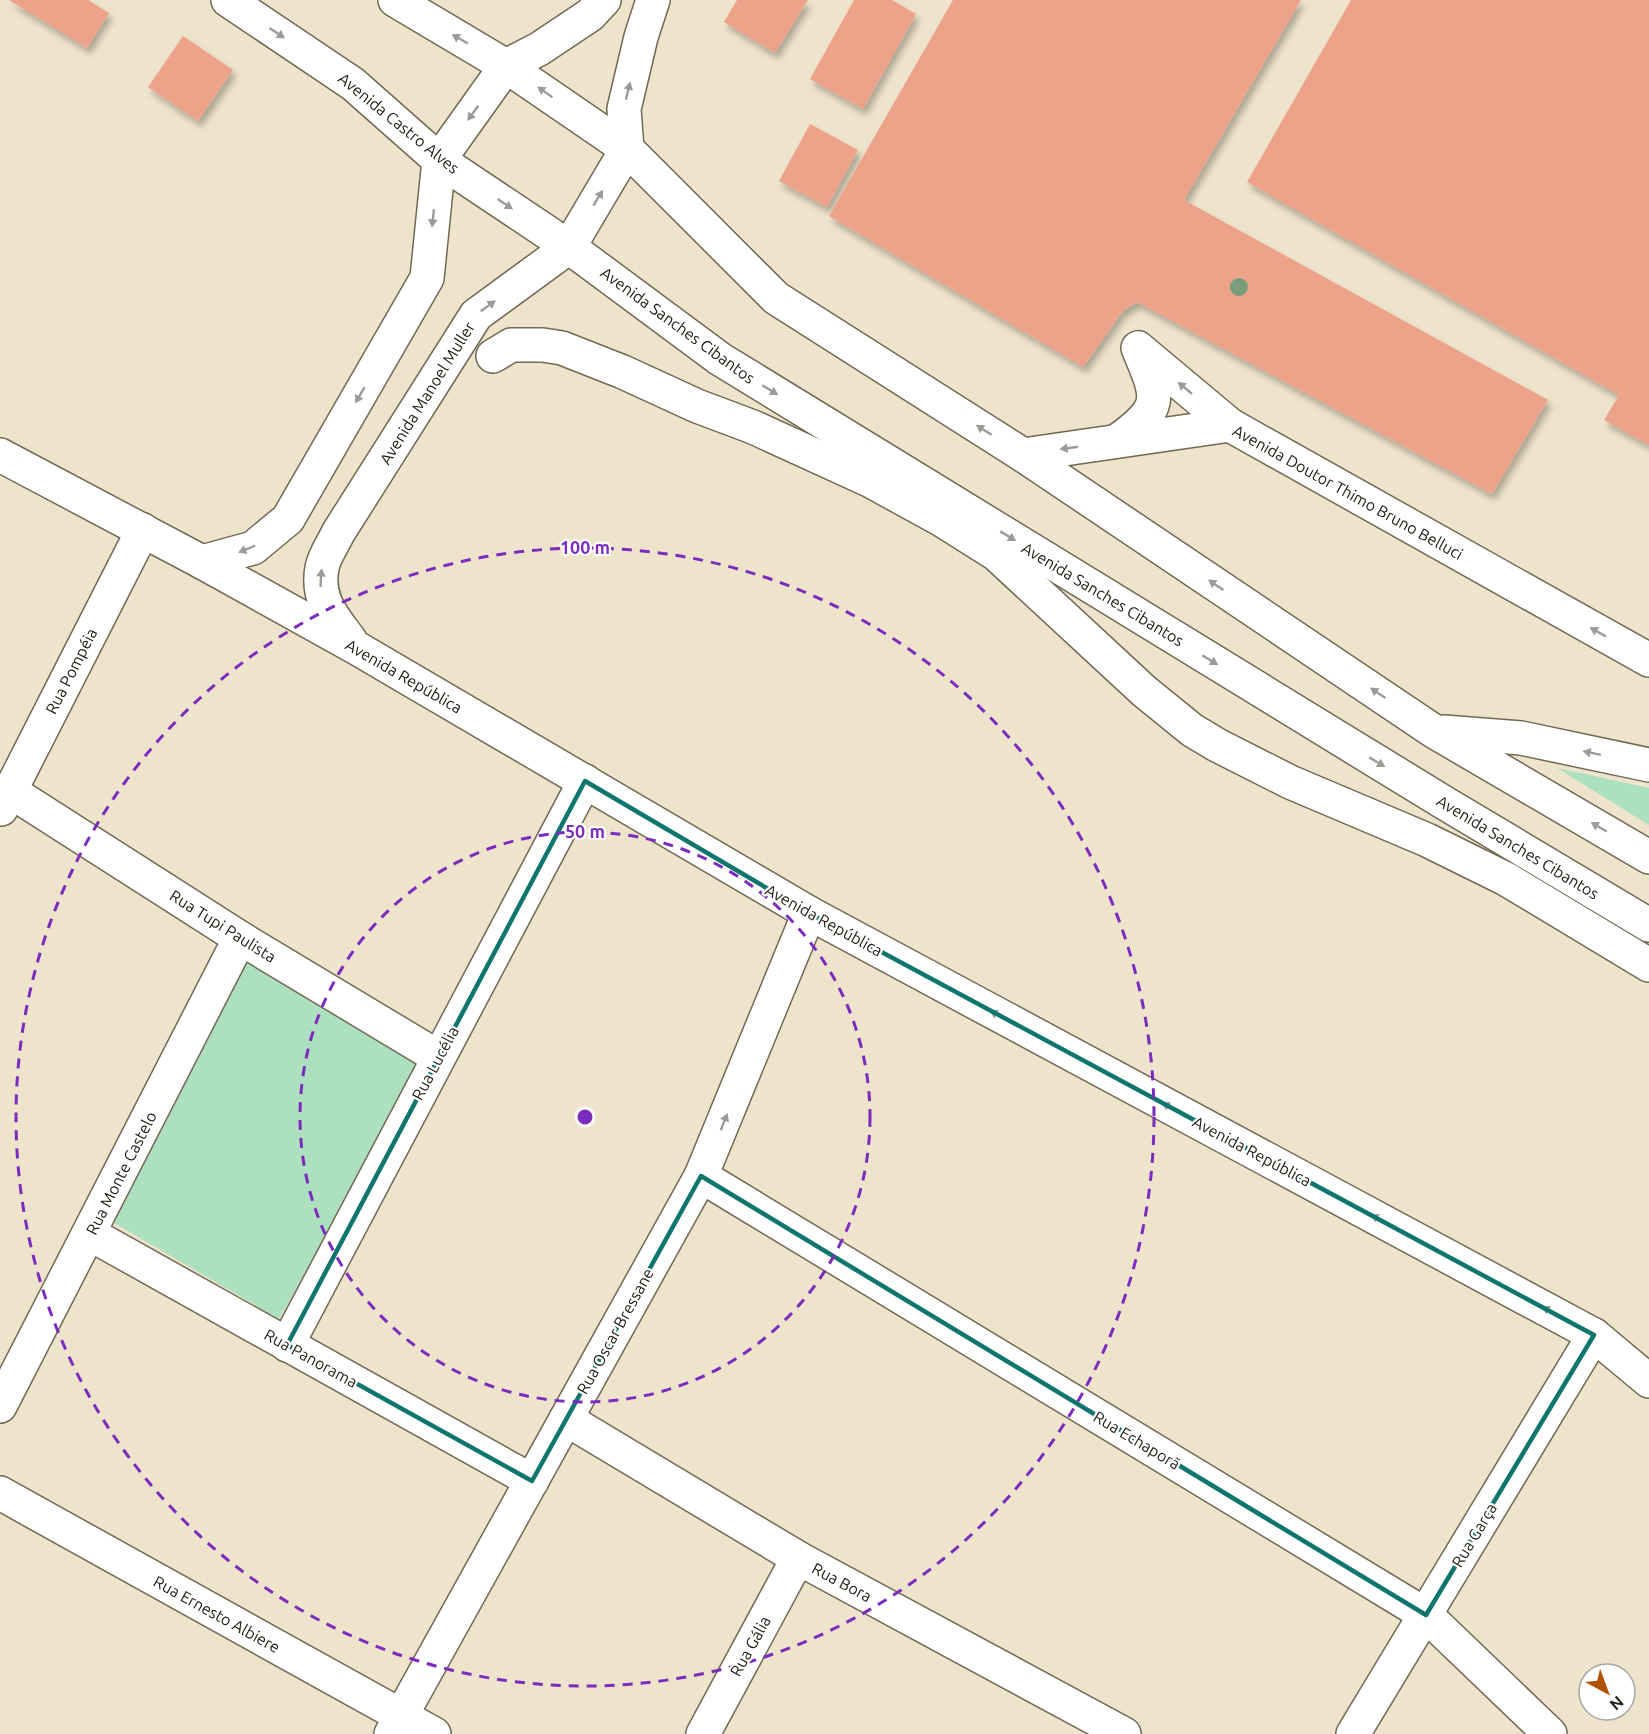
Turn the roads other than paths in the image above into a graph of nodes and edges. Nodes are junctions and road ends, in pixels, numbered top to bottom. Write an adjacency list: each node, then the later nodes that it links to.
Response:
1 (228, 0): 7 (street, Avenida Castro Alves, one-way to 7)
2 (604, 0): 5 (street)
3 (653, 0): 6 (street, one-way to 3)
4 (411, 4): 5 (street, one-way to 4)
5 (506, 66): 6 (street, one-way to 5); 7 (street, one-way to 7)
6 (627, 149): 8 (street, Avenida Manoel Muller, one-way to 6); 12 (street, one-way to 6)
7 (439, 159): 8 (street, Avenida Castro Alves, one-way to 8); 15 (street, one-way to 15)
8 (569, 247): 16 (street, Avenida Manoel Muller, one-way to 8); 24 (street, Avenida Sanches Cibantos, one-way to 24)
9 (493, 356): 26 (street)
10 (1230, 425): 11 (street, Avenida Doutor Thimo Bruno Belluci); 11 (street, one-way to 11); 17 (street, Avenida Doutor Thimo Bruno Belluci, one-way to 10)
11 (1117, 441): 12 (street, Avenida Doutor Thimo Bruno Belluci, one-way to 12)
12 (1023, 454): 18 (street, one-way to 12)
13 (0, 455): 14 (street, Avenida República)
14 (143, 530): 15 (street, Avenida República); 21 (street, Rua Pompéia)
15 (202, 562): 16 (street, Avenida República)
16 (355, 647): 20 (street, Avenida República)
17 (1649, 660)
18 (1435, 732): 19 (street, one-way to 18); 22 (street, one-way to 18)
19 (1649, 765)
20 (585, 781): 23 (street, Avenida República); 27 (street, Rua Lucélia)
21 (5, 801): 25 (street, Rua Tupi Paulista)
22 (1649, 857)
23 (809, 913): 28 (street, Rua Oscar Bressane, one-way to 23); 30 (street, Avenida República, one-way to 23)
24 (1649, 925)
25 (240, 938): 27 (street, Rua Tupi Paulista); 29 (street, Rua Monte Castelo)
26 (1649, 965)
27 (438, 1057): 31 (street, Rua Lucélia)
28 (701, 1176): 34 (street, Rua Oscar Bressane); 38 (street, Rua Echaporã)
29 (90, 1234): 31 (street, Rua Panorama); 33 (street, Rua Monte Castelo)
30 (1594, 1335): 32 (street, Avenida República); 38 (street, Rua Garça)
31 (287, 1345): 35 (street, Rua Panorama)
32 (1649, 1381)
33 (0, 1406)
34 (566, 1419): 35 (street, Rua Oscar Bressane); 37 (street, Rua Bora)
35 (532, 1480): 39 (street, Rua Oscar Bressane)
36 (0, 1493): 39 (street, Rua Ernesto Albiere)
37 (798, 1558): 41 (street, Rua Gália); 42 (street, Rua Bora)
38 (1426, 1615): 43 (street, Rua Garça); 44 (street, Rua Echaporã)
39 (396, 1725): 40 (street, Rua Ernesto Albiere)
40 (434, 1734)
41 (703, 1734)
42 (1124, 1734)
43 (1353, 1734)
44 (1550, 1734)

